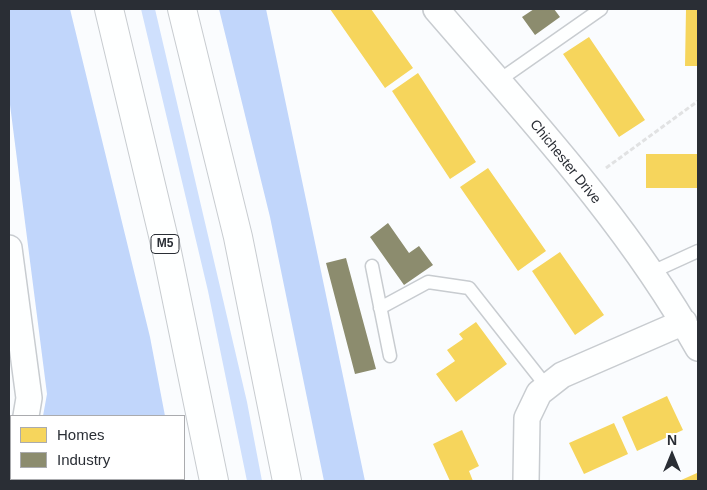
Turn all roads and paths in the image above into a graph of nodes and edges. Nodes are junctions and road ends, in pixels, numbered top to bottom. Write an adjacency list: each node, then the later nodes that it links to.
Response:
1 (109, 9): 18 (highway, M5)
2 (182, 9): 19 (highway)
3 (436, 9): 5 (street, Chichester Drive)
4 (602, 9): 5 (lane)
5 (498, 81): 7 (street, Chichester Drive)
6 (698, 101): 7 (path)
7 (584, 184): 11 (street, Chichester Drive)
8 (9, 248): 17 (street)
9 (698, 251): 11 (lane)
10 (372, 266): 12 (lane)
11 (652, 272): 13 (street, Chichester Drive)
12 (380, 308): 15 (lane); 16 (lane)
13 (684, 322): 14 (street, Chichester Drive); 16 (street)
14 (698, 348)
15 (390, 356)
16 (547, 387): 20 (street)
17 (28, 407)
18 (214, 481)
19 (286, 481)
20 (526, 481)

